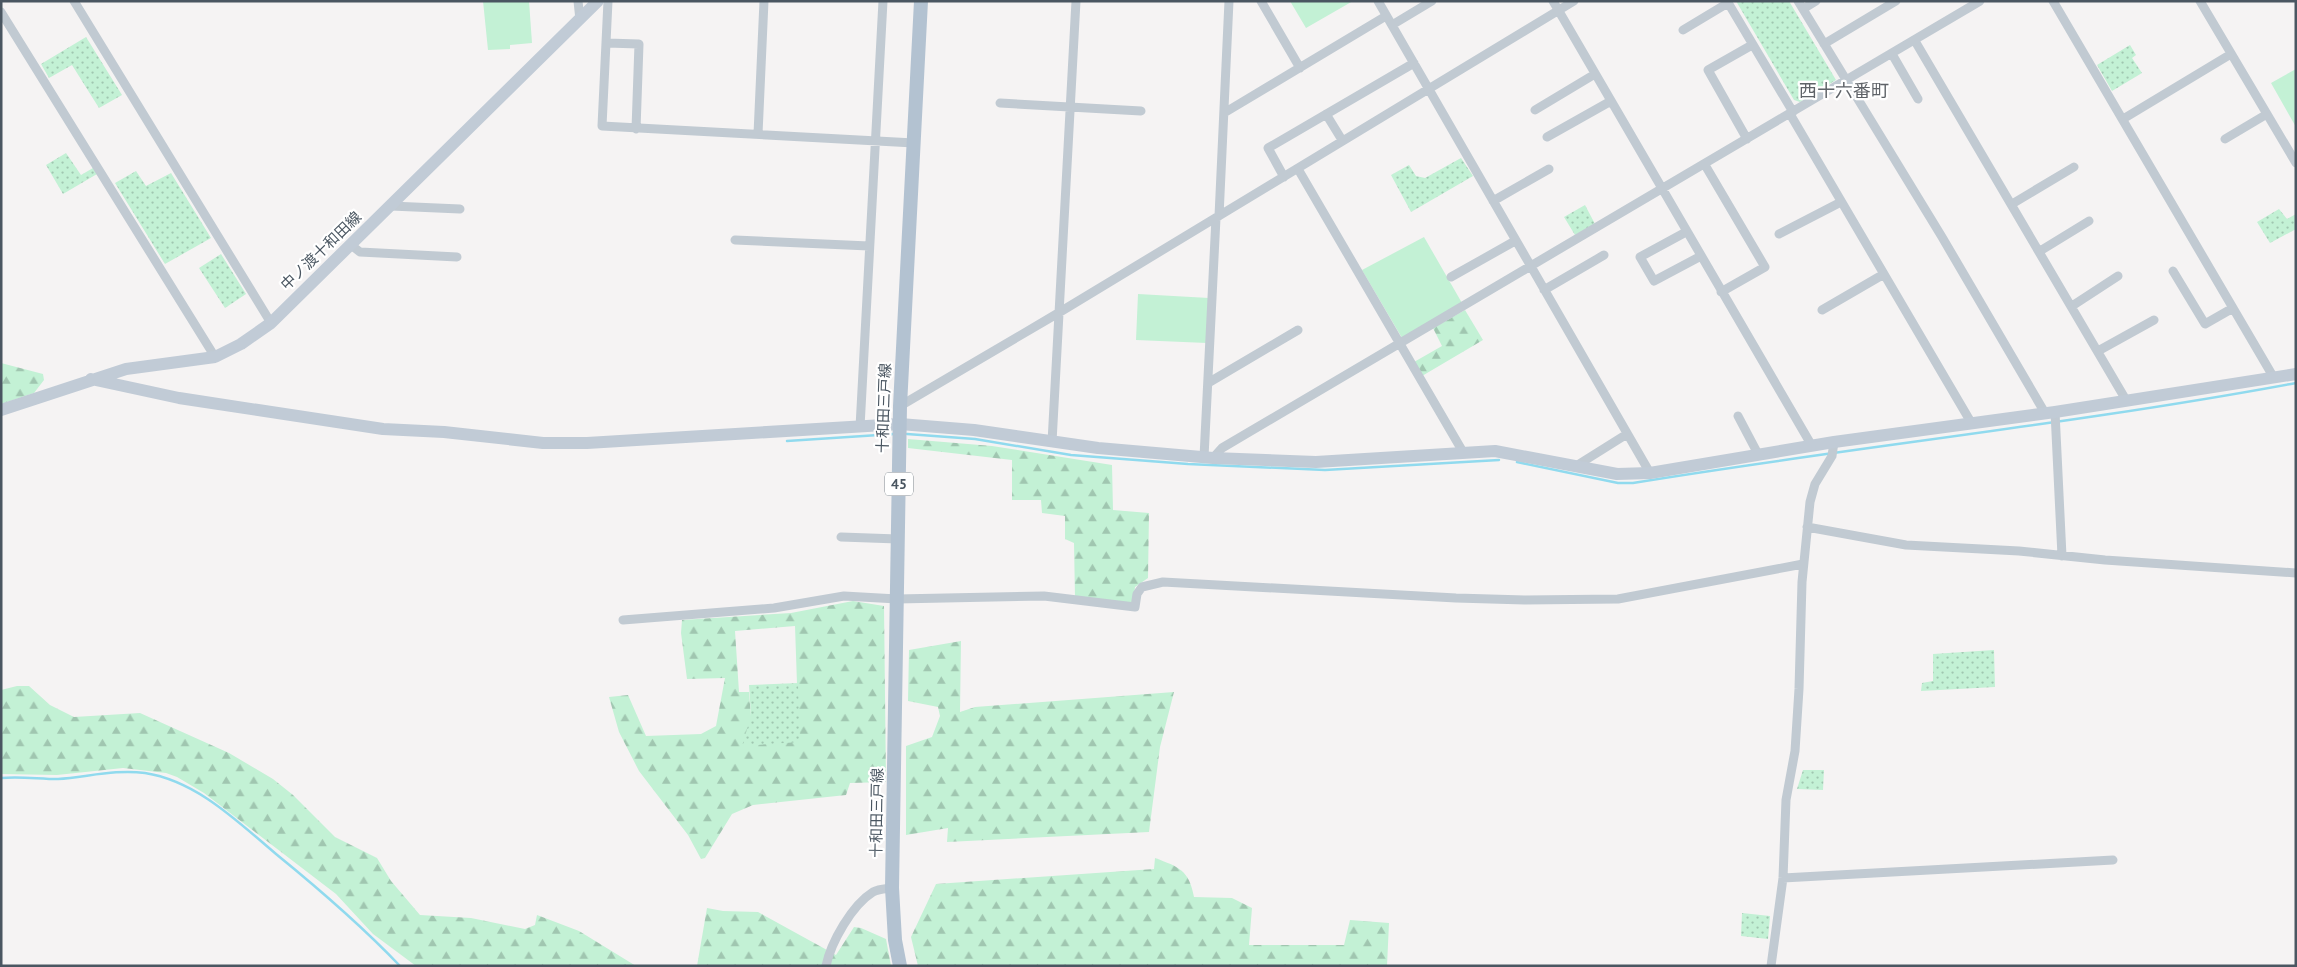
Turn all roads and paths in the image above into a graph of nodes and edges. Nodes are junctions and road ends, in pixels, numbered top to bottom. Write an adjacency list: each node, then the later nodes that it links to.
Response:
1 (74, 1): 94 (street)
2 (578, 1): 25 (street)
3 (598, 1): 25 (street, 中ノ渡十和田線)
4 (608, 1): 29 (street)
5 (764, 1): 51 (street)
6 (883, 1): 55 (street)
7 (921, 1): 57 (main road, 十和田三戸線 / 45)
8 (1076, 1): 42 (street)
9 (1229, 1): 45 (street)
10 (1261, 1): 35 (street)
11 (1378, 1): 24 (street)
12 (1432, 1): 26 (street)
13 (1552, 1): 22 (street)
14 (1574, 1): 22 (street)
15 (1816, 1): 21 (street)
16 (1896, 1): 31 (street)
17 (1980, 1): 28 (street)
18 (2054, 1): 49 (street)
19 (2200, 1): 33 (street)
20 (1728, 2): 27 (street); 30 (street)
21 (1801, 5): 31 (street)
22 (1558, 10): 36 (street); 38 (street)
23 (1, 12): 98 (street)
24 (1386, 16): 26 (street); 35 (street)
25 (580, 20): 68 (street, 中ノ渡十和田線)
26 (1392, 25): 34 (street)
27 (1682, 30)
28 (1915, 41): 32 (street); 67 (street)
29 (607, 42): 50 (street); 50 (street)
30 (1752, 44): 46 (street); 53 (street)
31 (1824, 44): 37 (street)
32 (1892, 54): 37 (street); 39 (street)
33 (2232, 54): 48 (street); 49 (street)
34 (1414, 63): 38 (street); 47 (street)
35 (1300, 68): 45 (street)
36 (1595, 74): 40 (street); 44 (street)
37 (1848, 80): 46 (street); 107 (street)
38 (1429, 89): 56 (street); 65 (street)
39 (1918, 99)
40 (1611, 101): 52 (street); 64 (street)
41 (1000, 103): 42 (street)
42 (1069, 106): 43 (street); 92 (street)
43 (1141, 110)
44 (1535, 110)
45 (1224, 113): 70 (street)
46 (1791, 113): 53 (street); 66 (street)
47 (1326, 114): 56 (street); 63 (street)
48 (2267, 114): 54 (street); 58 (street)
49 (2123, 119): 90 (street)
50 (636, 129): 51 (street)
51 (758, 134): 55 (street)
52 (1547, 137)
53 (1748, 139): 59 (street)
54 (2225, 139)
55 (875, 140): 57 (street); 77 (street)
56 (1342, 140): 61 (street)
57 (914, 143): 104 (main road, 十和田三戸線 / 45)
58 (2296, 163)
59 (1705, 165): 64 (street); 88 (street)
60 (2074, 167): 67 (street)
61 (1298, 169): 63 (street); 96 (street)
62 (1549, 169): 65 (street)
63 (1284, 177): 70 (street)
64 (1661, 190): 72 (street); 82 (street)
65 (1493, 201): 75 (street)
66 (1841, 202): 73 (street); 84 (street)
67 (2012, 204): 78 (street)
68 (391, 206): 69 (street); 76 (street, 中ノ渡十和田線)
69 (460, 209)
70 (1218, 217): 92 (street); 102 (street)
71 (2088, 221): 78 (street)
72 (1686, 232): 80 (street); 80 (street)
73 (1779, 234)
74 (735, 240): 77 (street)
75 (1515, 241): 82 (street); 86 (street)
76 (351, 245): 81 (street); 94 (street, 中ノ渡十和田線)
77 (869, 246): 110 (street)
78 (2040, 251): 89 (street)
79 (1604, 255): 87 (street)
80 (1701, 256): 88 (street)
81 (457, 257)
82 (1530, 267): 87 (street); 96 (street)
83 (2173, 271): 90 (street)
84 (1884, 274): 91 (street); 109 (street)
85 (2118, 276): 89 (street)
86 (1451, 277)
87 (1544, 290): 111 (street)
88 (1721, 292): 113 (street)
89 (2072, 306): 97 (street)
90 (2233, 308): 100 (street)
91 (1822, 310)
92 (1060, 312): 104 (street); 112 (street)
93 (2154, 320): 97 (street)
94 (271, 323): 98 (street, 中ノ渡十和田線)
95 (1298, 330): 102 (street)
96 (1400, 344): 115 (street); 117 (street)
97 (2098, 351): 103 (street)
98 (215, 358): 101 (street, 中ノ渡十和田線)
99 (2296, 374): 100 (street)
100 (2274, 378): 103 (street)
101 (91, 379): 105 (street, 中ノ渡十和田線); 110 (street)
102 (1208, 383): 117 (street)
103 (2126, 400): 107 (street)
104 (900, 406): 108 (main road, 十和田三戸線 / 45)
105 (1, 410)
106 (1738, 416): 116 (street)
107 (2053, 417): 109 (street); 123 (street)
108 (900, 424): 110 (street); 112 (street); 122 (main road, 十和田三戸線 / 45)
109 (1972, 424): 114 (street)
110 (860, 427)
111 (1627, 434): 118 (street); 119 (street)
112 (1052, 442): 117 (street)
113 (1812, 446): 114 (street); 116 (street)
114 (1833, 449): 120 (street)
115 (1463, 452): 117 (street); 118 (street)
116 (1758, 454): 119 (street)
117 (1208, 457)
118 (1576, 466): 119 (street)
119 (1650, 473)
120 (1807, 527): 123 (street); 124 (street)
121 (841, 537): 122 (street)
122 (898, 540): 126 (main road, 十和田三戸線 / 45)
123 (2062, 556): 125 (street)
124 (1803, 564): 126 (street); 129 (street)
125 (2296, 573)
126 (897, 599): 127 (street); 130 (main road, 十和田三戸線 / 45)
127 (623, 620)
128 (2113, 860): 129 (street)
129 (1783, 878): 133 (street)
130 (892, 888): 131 (street); 132 (main road, 十和田三戸線 / 45)
131 (826, 966)
132 (900, 966)
133 (1771, 966)

